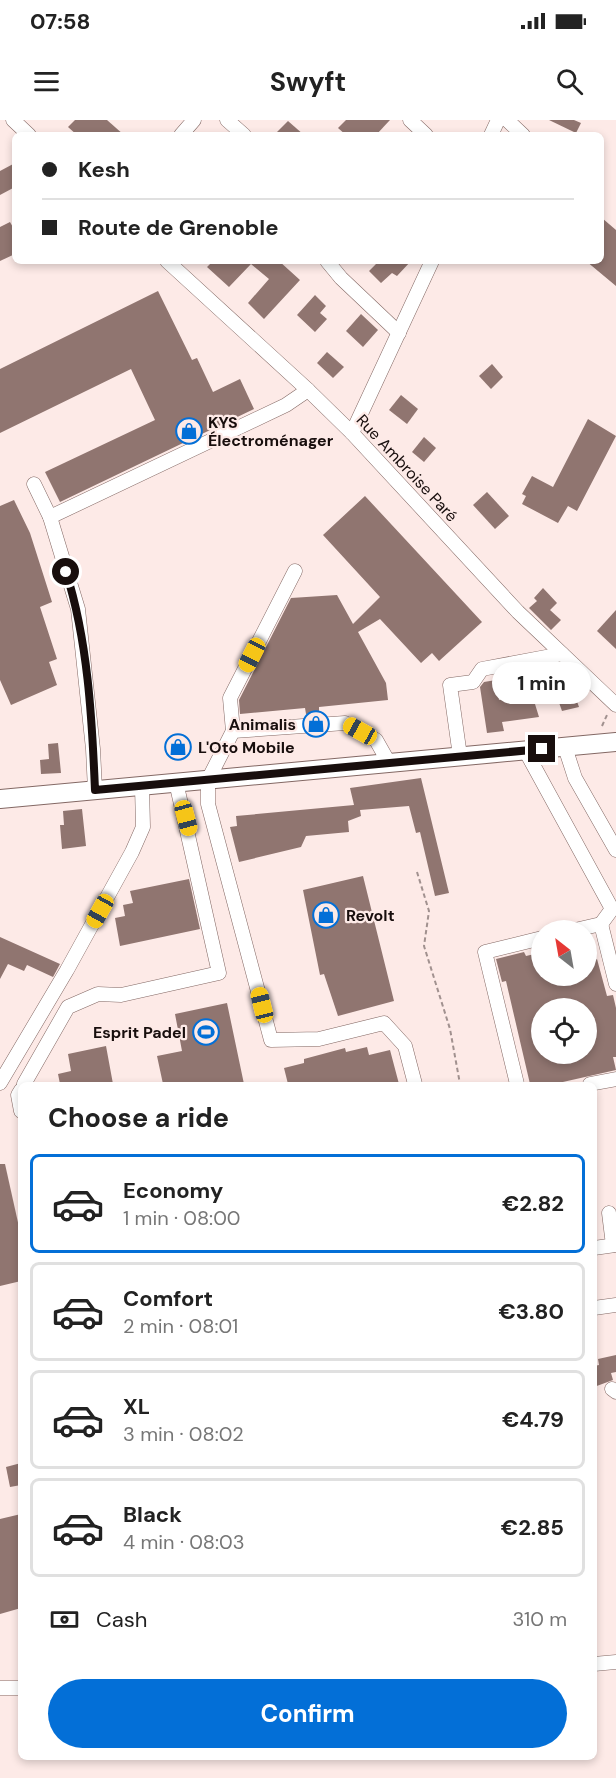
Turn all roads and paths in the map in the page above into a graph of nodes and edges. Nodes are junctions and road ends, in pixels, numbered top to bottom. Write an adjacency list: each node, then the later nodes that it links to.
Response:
1 (13, 120): 6 (street)
2 (194, 120): 7 (street)
3 (227, 120): 8 (street)
4 (410, 120): 9 (street)
5 (507, 120): 10 (street)
6 (26, 132)
7 (184, 132)
8 (241, 132)
9 (423, 132)
10 (520, 132)
11 (170, 264): 15 (street, Rue Ambroise Paré)
12 (329, 264): 14 (street)
13 (431, 264): 14 (street)
14 (399, 333): 16 (street)
15 (308, 390): 16 (street, Rue Ambroise Paré); 18 (street)
16 (352, 433): 20 (street, Rue Ambroise Paré)
17 (34, 484): 18 (street)
18 (50, 517): 31 (street)
19 (295, 571): 22 (street)
20 (562, 654): 21 (street, Rue Ambroise Paré); 26 (street)
21 (613, 708): 23 (path)
22 (233, 731): 27 (street); 28 (street)
23 (610, 743): 24 (main road)
24 (565, 747): 25 (main road); 33 (street)
25 (525, 750): 26 (main road); 35 (street)
26 (460, 756): 27 (main road)
27 (389, 763): 28 (main road)
28 (208, 780): 29 (main road); 42 (street)
29 (176, 783): 30 (main road); 41 (street)
30 (142, 786): 31 (main road); 45 (street)
31 (95, 790): 32 (main road)
32 (0, 799)
33 (616, 850)
34 (417, 872): 43 (path)
35 (614, 912): 36 (street)
36 (601, 924): 37 (street); 39 (street)
37 (597, 925)
38 (531, 941): 44 (street)
39 (616, 984)
40 (616, 1079): 46 (street)
41 (25, 1082)
42 (414, 1082)
43 (460, 1082)
44 (517, 1082)
45 (0, 1083)
46 (597, 1083)
47 (609, 1213): 48 (street)
48 (614, 1245): 49 (street)
49 (597, 1248)
50 (616, 1305): 51 (street)
51 (597, 1308)
52 (616, 1662): 53 (street)
53 (597, 1664)
54 (0, 1688): 55 (street)
55 (18, 1688)

